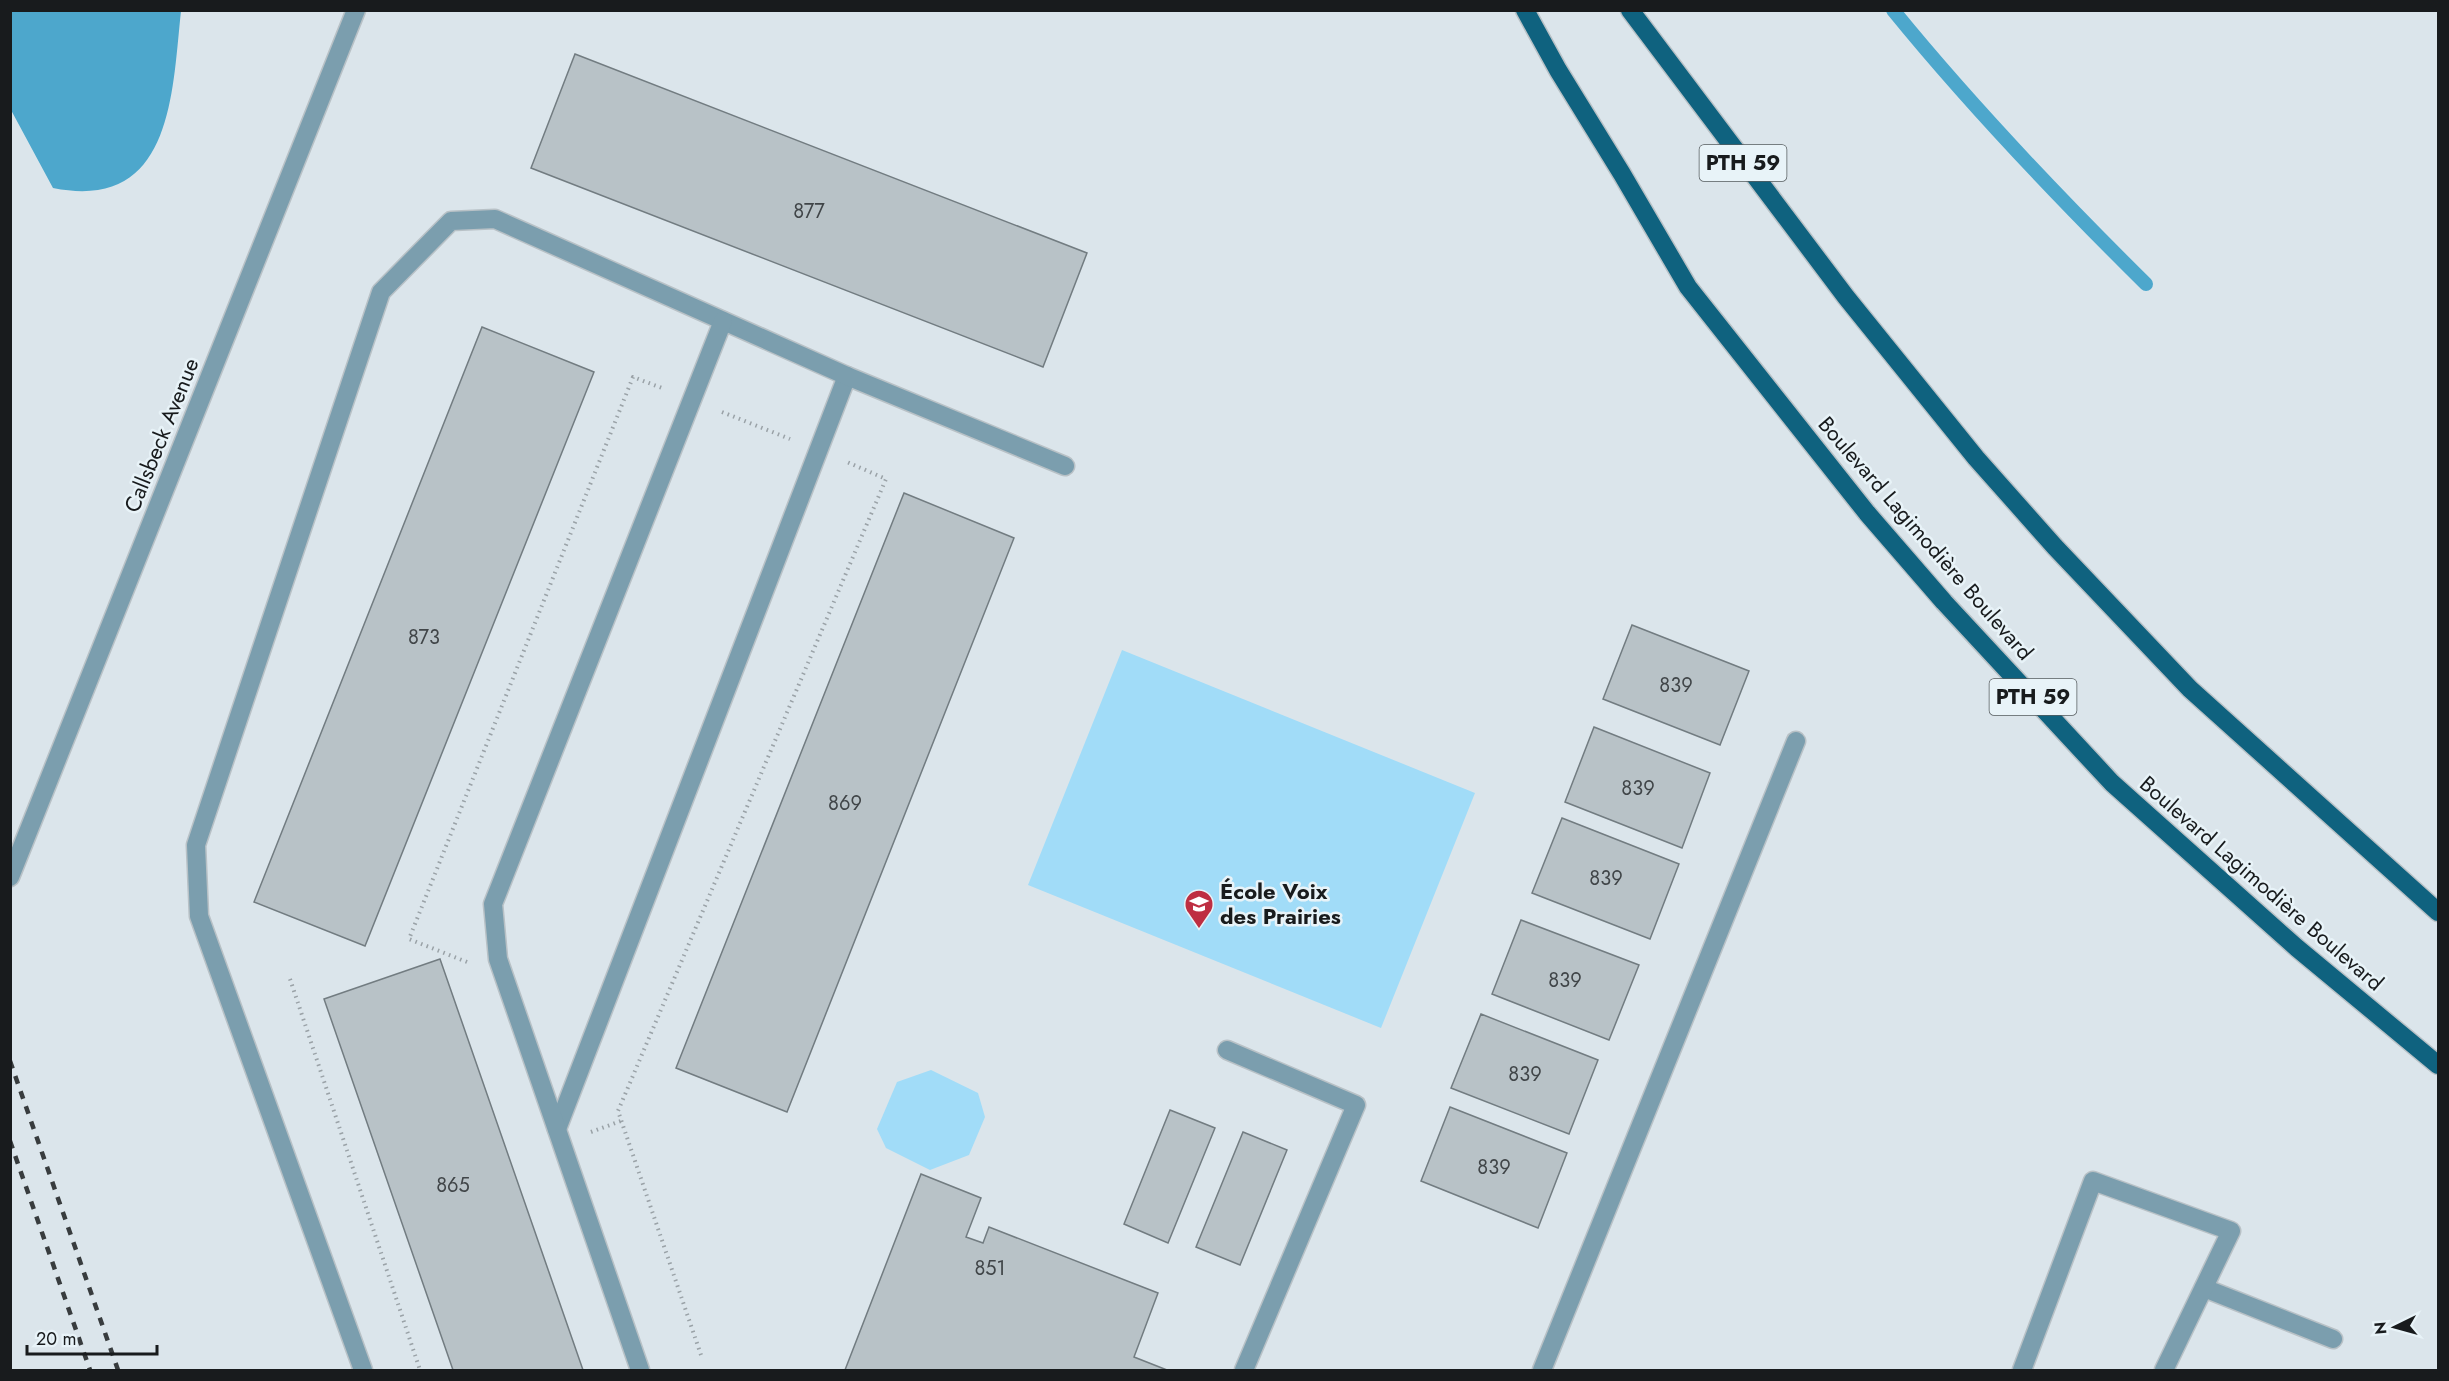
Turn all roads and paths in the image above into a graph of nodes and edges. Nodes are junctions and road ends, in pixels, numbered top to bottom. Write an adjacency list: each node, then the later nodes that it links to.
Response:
1 (357, 10): 8 (street, Callsbeck Avenue)
2 (1526, 10): 12 (main road, Boulevard Lagimodière Boulevard / PTH 59)
3 (1630, 10): 9 (main road, PTH 59)
4 (723, 321): 5 (street); 13 (street); 16 (street)
5 (848, 376): 6 (street); 13 (street)
6 (1065, 466)
7 (1796, 741): 20 (street)
8 (10, 877)
9 (2439, 912)
10 (290, 979): 17 (path)
11 (1227, 1050): 19 (street)
12 (2439, 1065)
13 (557, 1130): 18 (street)
14 (2204, 1288): 15 (street); 21 (street); 22 (street)
15 (2333, 1339)
16 (363, 1371)
17 (420, 1371)
18 (640, 1371)
19 (1244, 1371)
20 (1542, 1371)
21 (2022, 1371)
22 (2164, 1371)

